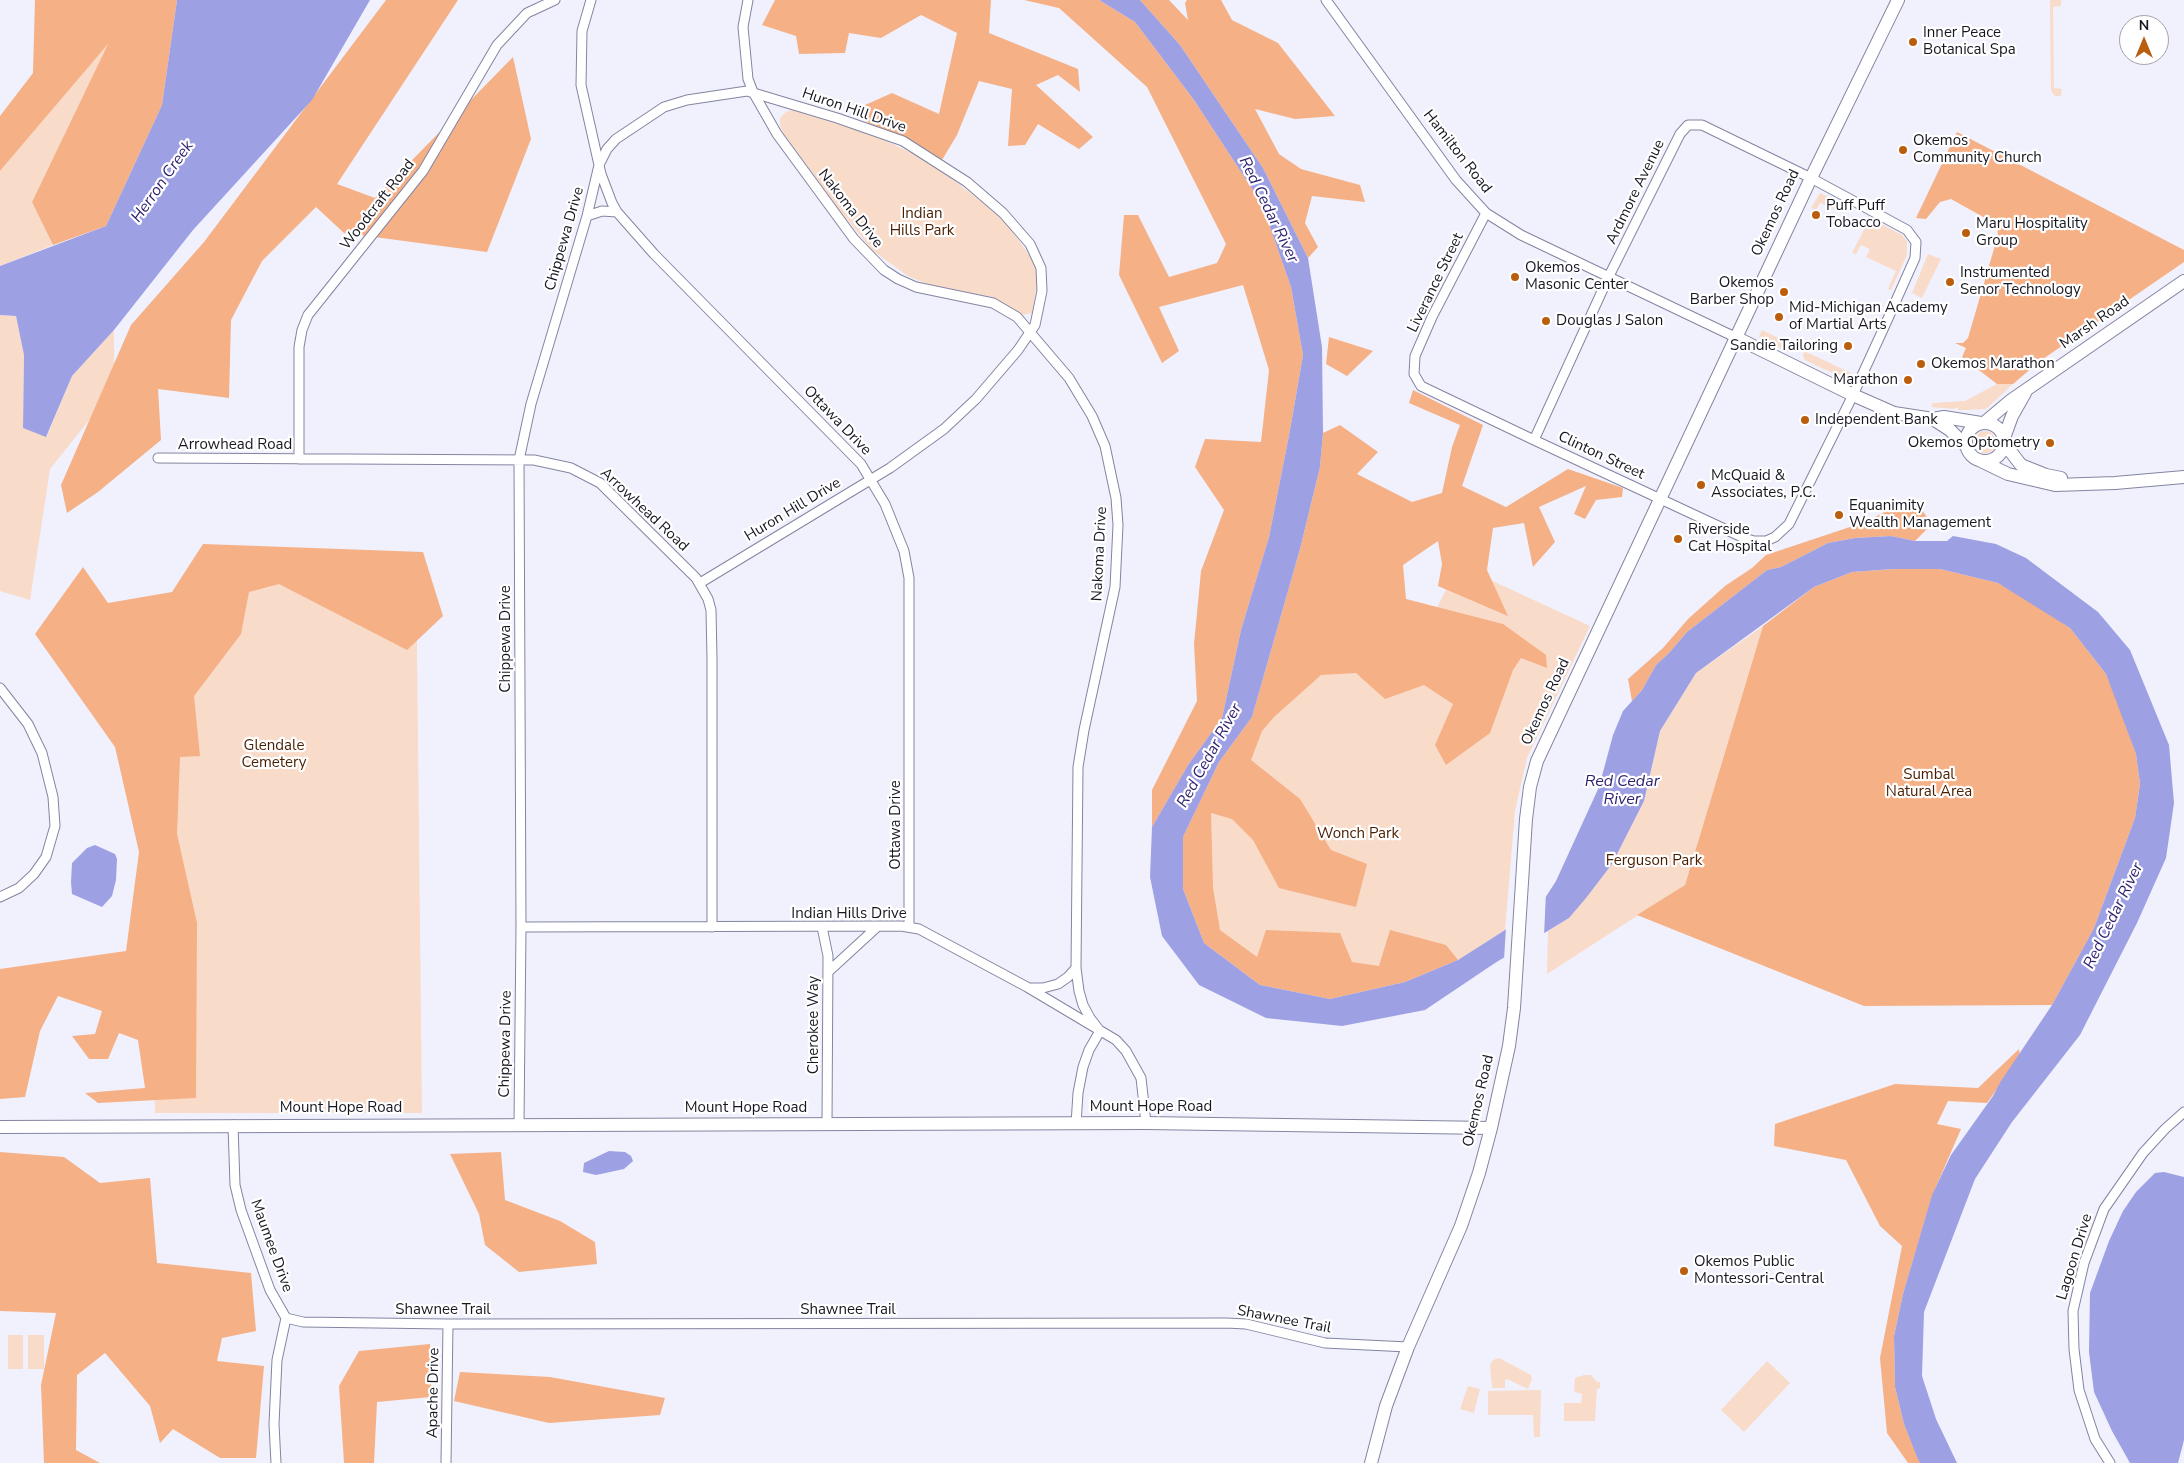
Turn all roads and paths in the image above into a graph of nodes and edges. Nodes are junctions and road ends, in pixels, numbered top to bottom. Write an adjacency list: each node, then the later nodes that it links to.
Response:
1 (555, 0): 25 (street, Woodcraft Road)
2 (591, 0): 7 (street, Ottawa Drive)
3 (748, 0): 6 (street, Nakoma Drive)
4 (1326, 0): 10 (street, Hamilton Road)
5 (1898, 0): 8 (street, Okemos Road)
6 (753, 92): 7 (street, Huron Hill Drive); 14 (street, Nakoma Drive); 14 (street, Huron Hill Drive)
7 (599, 165): 9 (street, Ottawa Drive); 11 (street, Chippewa Drive)
8 (1811, 178): 12 (street, Ardmore Avenue); 15 (street, Okemos Road); 18 (street)
9 (617, 212): 11 (street); 29 (street, Ottawa Drive)
10 (1486, 213): 12 (street, Hamilton Road); 16 (street, Liverance Street)
11 (587, 216): 26 (street, Chippewa Drive)
12 (1608, 278): 15 (street, Hamilton Road); 21 (street, Ardmore Avenue)
13 (2184, 281): 17 (street, Marsh Road)
14 (1030, 333): 29 (street, Huron Hill Drive); 40 (street, Nakoma Drive)
15 (1737, 338): 18 (street, Hamilton Road); 31 (street, Okemos Road)
16 (1413, 365): 21 (street, Clinton Street)
17 (2025, 392): 20 (street, Marsh Road); 22 (street, Marsh Road)
18 (1853, 395): 19 (street, Hamilton Road); 31 (street, Clinton Street)
19 (1933, 419): 20 (street, Hamilton Road); 23 (street, Hamilton Road)
20 (1983, 423): 22 (street); 23 (street)
21 (1534, 440): 31 (street, Clinton Street)
22 (2004, 441): 27 (street); 30 (street)
23 (1966, 446): 27 (street)
24 (158, 458): 25 (street, Arrowhead Road)
25 (299, 459): 26 (street, Arrowhead Road)
26 (519, 460): 32 (street, Arrowhead Road); 35 (street, Chippewa Drive)
27 (1979, 460): 30 (street)
28 (2184, 477): 30 (street)
29 (871, 478): 32 (street, Huron Hill Drive); 39 (street, Ottawa Drive)
30 (2082, 484)
31 (1660, 499): 51 (street, Okemos Road)
32 (700, 582): 36 (street, Arrowhead Road)
33 (0, 688): 34 (street)
34 (0, 898)
35 (521, 927): 36 (street, Indian Hills Drive); 46 (street, Chippewa Drive)
36 (712, 927): 37 (street, Indian Hills Drive)
37 (822, 927): 38 (street, Indian Hills Drive); 41 (street, Cherokee Way)
38 (877, 927): 39 (street, Indian Hills Drive); 41 (street)
39 (909, 927): 42 (street, Indian Hills Drive)
40 (1076, 968): 42 (street); 43 (street, Nakoma Drive)
41 (828, 972): 47 (street, Cherokee Way)
42 (1027, 987): 43 (street, Indian Hills Drive)
43 (1100, 1031): 45 (street, Indian Hills Drive); 48 (street)
44 (2184, 1112): 58 (street, Lagoon Drive)
45 (1146, 1123): 48 (street, Mount Hope Road); 51 (street, Mount Hope Road)
46 (519, 1124): 47 (street, Mount Hope Road); 49 (street, Mount Hope Road)
47 (827, 1124): 48 (street, Mount Hope Road)
48 (1076, 1124)
49 (233, 1125): 50 (street, Mount Hope Road); 52 (street, Maumee Drive)
50 (0, 1127)
51 (1491, 1128): 54 (street, Okemos Road)
52 (286, 1318): 53 (street, Shawnee Trail); 55 (street)
53 (448, 1324): 54 (street, Shawnee Trail); 56 (street, Apache Drive)
54 (1408, 1347): 57 (street, Okemos Road)
55 (276, 1463)
56 (446, 1463)
57 (1371, 1463)
58 (2110, 1463)

